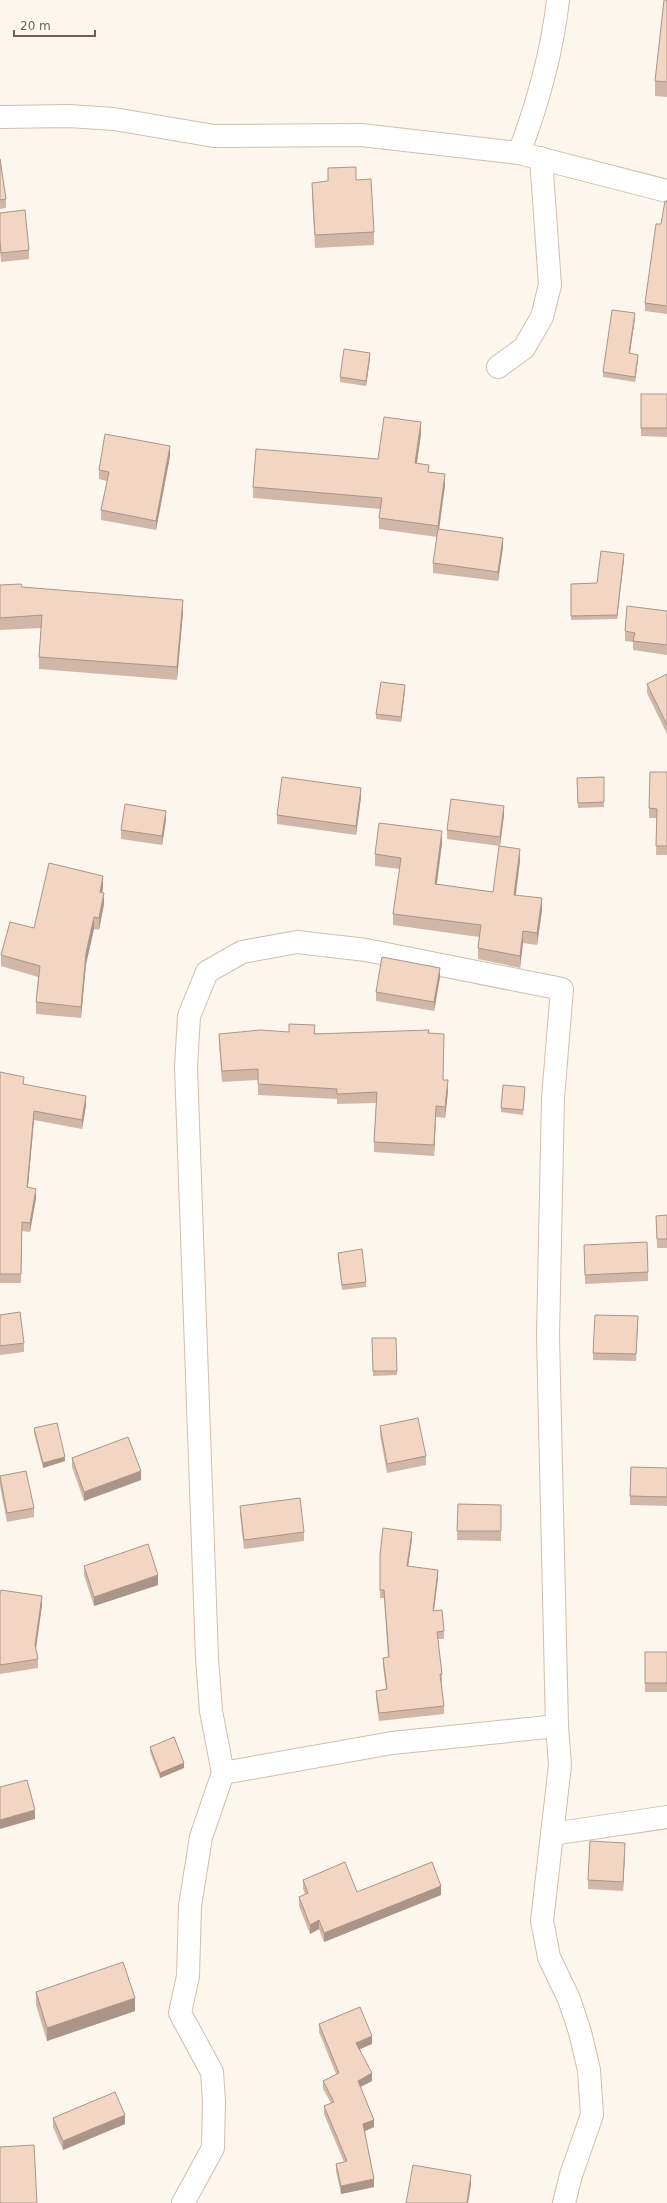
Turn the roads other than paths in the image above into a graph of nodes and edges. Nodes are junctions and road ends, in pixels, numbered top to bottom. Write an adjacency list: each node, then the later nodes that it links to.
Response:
1 (558, 0): 3 (street)
2 (0, 117): 3 (street)
3 (519, 153): 4 (street)
4 (541, 158): 5 (street); 6 (street)
5 (667, 191)
6 (498, 367)
7 (557, 1726): 8 (street); 8 (street); 10 (street)
8 (223, 1773): 11 (street)
9 (667, 1817): 10 (street)
10 (552, 1834): 12 (street)
11 (183, 2203)
12 (564, 2203)

